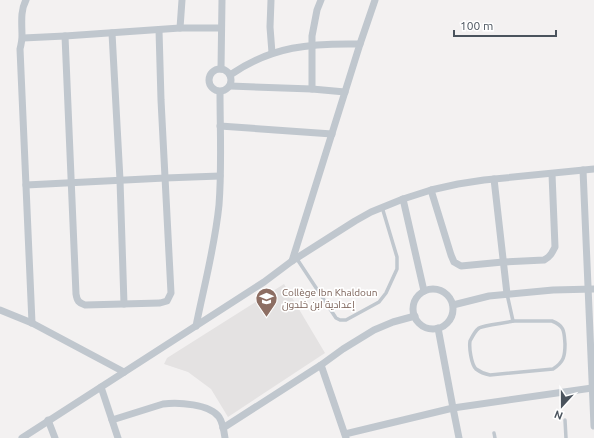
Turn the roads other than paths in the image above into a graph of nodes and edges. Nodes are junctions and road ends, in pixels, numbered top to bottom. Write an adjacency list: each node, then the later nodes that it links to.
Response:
1 (26, 0): 12 (street)
2 (182, 0): 7 (street)
3 (222, 0): 8 (street)
4 (271, 0): 15 (street)
5 (321, 0): 14 (street)
6 (374, 0): 13 (street)
7 (180, 28): 8 (street); 9 (street)
8 (222, 28): 16 (street)
9 (159, 30): 10 (street); 28 (street)
10 (112, 33): 11 (street); 30 (street)
11 (65, 36): 12 (street); 31 (street)
12 (22, 38): 32 (street)
13 (360, 44): 14 (street); 21 (street)
14 (311, 45): 15 (street); 19 (street)
15 (272, 53): 17 (street)
16 (221, 69): 17 (street); 20 (street)
17 (230, 75): 18 (street)
18 (230, 86): 19 (street); 20 (street)
19 (312, 89): 21 (street)
20 (220, 92): 22 (street)
21 (345, 92): 23 (street)
22 (220, 126): 23 (street); 27 (street)
23 (332, 134): 36 (street)
24 (594, 169): 25 (street)
25 (584, 170): 26 (street); 38 (street)
26 (552, 174): 29 (street); 37 (street)
27 (220, 176): 28 (street); 47 (street)
28 (165, 178): 30 (street); 41 (street)
29 (494, 179): 33 (street); 37 (street)
30 (120, 180): 31 (street); 41 (street)
31 (70, 183): 32 (street); 41 (street)
32 (26, 185): 46 (street)
33 (431, 190): 34 (street); 37 (street)
34 (403, 199): 35 (street); 39 (street)
35 (382, 207): 36 (street); 36 (lane)
36 (295, 260): 47 (street)
37 (503, 262): 40 (street)
38 (591, 289): 40 (street); 52 (street)
39 (424, 291): 42 (street); 44 (street)
40 (507, 294): 42 (street); 45 (lane)
41 (124, 304)
42 (453, 305): 48 (street)
43 (0, 310): 46 (street)
44 (415, 316): 48 (street); 49 (street)
45 (513, 321): 45 (lane)
46 (32, 323): 50 (street)
47 (196, 326): 50 (street)
48 (438, 328): 53 (street)
49 (320, 365): 58 (street); 60 (street)
50 (124, 372): 51 (street)
51 (101, 388): 54 (street); 55 (street)
52 (592, 388): 53 (street); 57 (street)
53 (452, 408): 60 (street); 65 (street)
54 (48, 420): 61 (street); 62 (street)
55 (112, 420): 58 (street); 63 (street)
56 (565, 420): 67 (lane)
57 (594, 426)
58 (223, 428): 64 (street)
59 (494, 433): 66 (lane)
60 (346, 436)
61 (22, 438)
62 (55, 438)
63 (118, 438)
64 (225, 438)
65 (459, 438)
66 (494, 438)
67 (566, 438)

